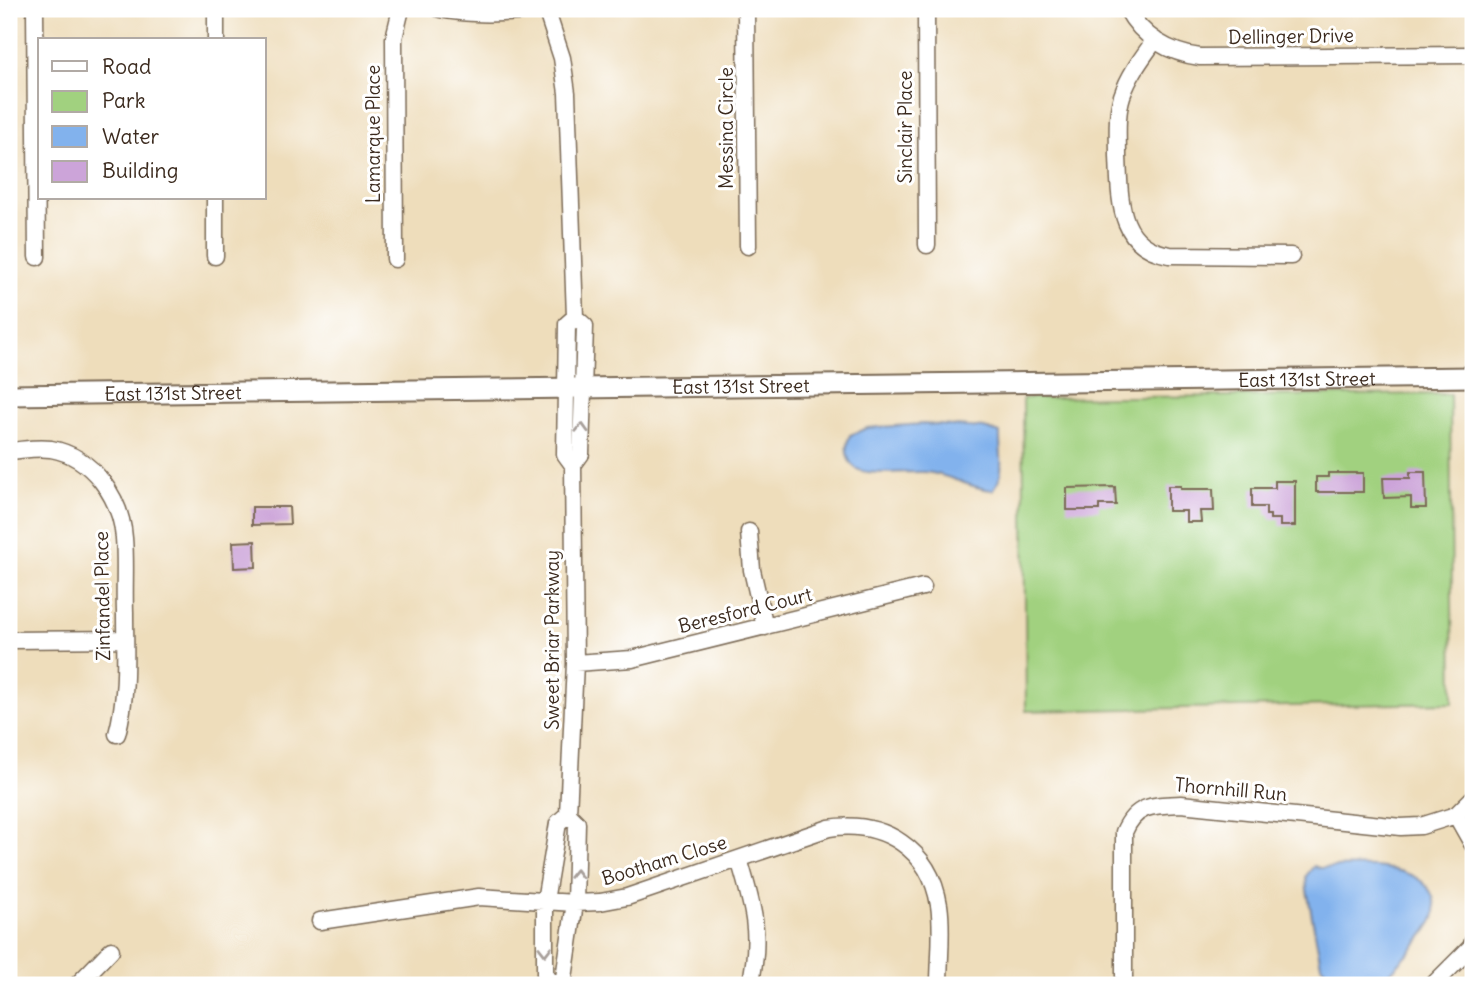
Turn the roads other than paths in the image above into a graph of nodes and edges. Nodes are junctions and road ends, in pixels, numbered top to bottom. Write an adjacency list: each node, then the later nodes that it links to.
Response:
1 (35, 9): 17 (street)
2 (216, 9): 9 (street)
3 (401, 9): 18 (street, Lamarque Place)
4 (440, 9): 5 (street)
5 (544, 9): 20 (street, Sweet Briar Parkway)
6 (746, 9): 14 (street, Messina Circle)
7 (926, 9): 13 (street, Sinclair Place)
8 (1127, 9): 10 (street, Dellinger Drive)
9 (216, 38)
10 (1155, 40): 11 (street, Dellinger Drive); 16 (street)
11 (1473, 55)
12 (215, 200): 15 (street)
13 (927, 245)
14 (748, 246)
15 (215, 256)
16 (1291, 256)
17 (37, 257)
18 (395, 259)
19 (1473, 377): 20 (street, East 131st Street)
20 (575, 389): 21 (street, East 131st Street); 28 (street, Sweet Briar Parkway)
21 (9, 395)
22 (9, 451): 26 (street, Zinfandel Place)
23 (750, 532): 25 (street)
24 (923, 587): 25 (street, Beresford Court)
25 (765, 627): 28 (street, Beresford Court)
26 (125, 639): 27 (street); 29 (street, Zinfandel Place)
27 (9, 640)
28 (576, 663): 31 (street, Sweet Briar Parkway)
29 (117, 734)
30 (1473, 798): 32 (street)
31 (568, 814): 35 (street, Sweet Briar Parkway); 36 (street, Sweet Briar Parkway, one-way to 31)
32 (1456, 815): 33 (street); 44 (street, Thornhill Run)
33 (1473, 845)
34 (739, 859): 36 (street, Bootham Close); 42 (street); 43 (street, Bootham Close)
35 (545, 901): 36 (street, Bootham Close); 37 (street, Bootham Close); 41 (street, Sweet Briar Parkway, one-way to 41)
36 (575, 902): 41 (street, Sweet Briar Parkway)
37 (320, 921)
38 (1473, 941): 45 (street)
39 (111, 950): 40 (street)
40 (76, 985)
41 (553, 985)
42 (750, 985)
43 (939, 985)
44 (1124, 985)
45 (1433, 985)

